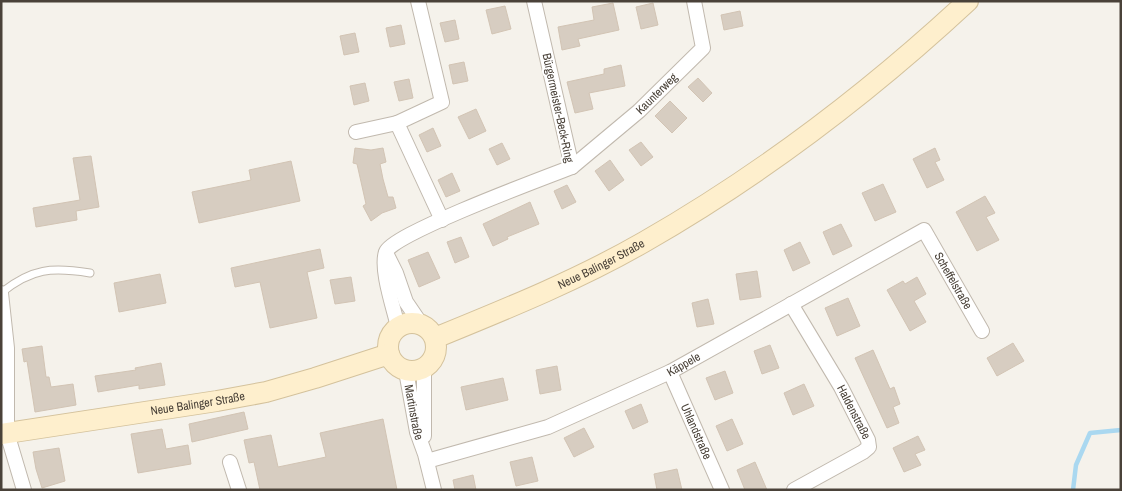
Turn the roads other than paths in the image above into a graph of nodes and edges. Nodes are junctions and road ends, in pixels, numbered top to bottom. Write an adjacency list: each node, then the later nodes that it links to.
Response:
1 (418, 1): 5 (street)
2 (534, 1): 7 (street, Bürgermeister-Beck-Ring)
3 (694, 1): 7 (street, Kaunterweg)
4 (968, 1): 17 (main road, Neue Balinger Straße)
5 (397, 123): 6 (street); 8 (street)
6 (356, 132)
7 (572, 167): 8 (street, Bürgermeister-Beck-Ring)
8 (442, 220): 10 (street, Bürgermeister-Beck-Ring)
9 (924, 230): 13 (street, Käppele); 16 (street, Scheffelstraße)
10 (386, 252): 14 (street); 15 (street)
11 (90, 273): 12 (lane)
12 (1, 293): 18 (street)
13 (791, 304): 21 (street, Käppele); 29 (street, Haldenstraße)
14 (421, 324): 15 (main road); 17 (main road)
15 (398, 327): 19 (main road)
16 (982, 331)
17 (435, 338): 20 (main road)
18 (4, 348): 22 (street)
19 (389, 354): 20 (main road); 22 (main road, Neue Balinger Straße)
20 (415, 370): 23 (street, Martinstraße)
21 (670, 372): 23 (street, Käppele); 28 (street, Uhlandstraße)
22 (4, 433): 25 (street)
23 (426, 458): 27 (street, Martinstraße)
24 (230, 462): 26 (street)
25 (24, 490)
26 (239, 490)
27 (434, 490)
28 (722, 490)
29 (794, 490)

